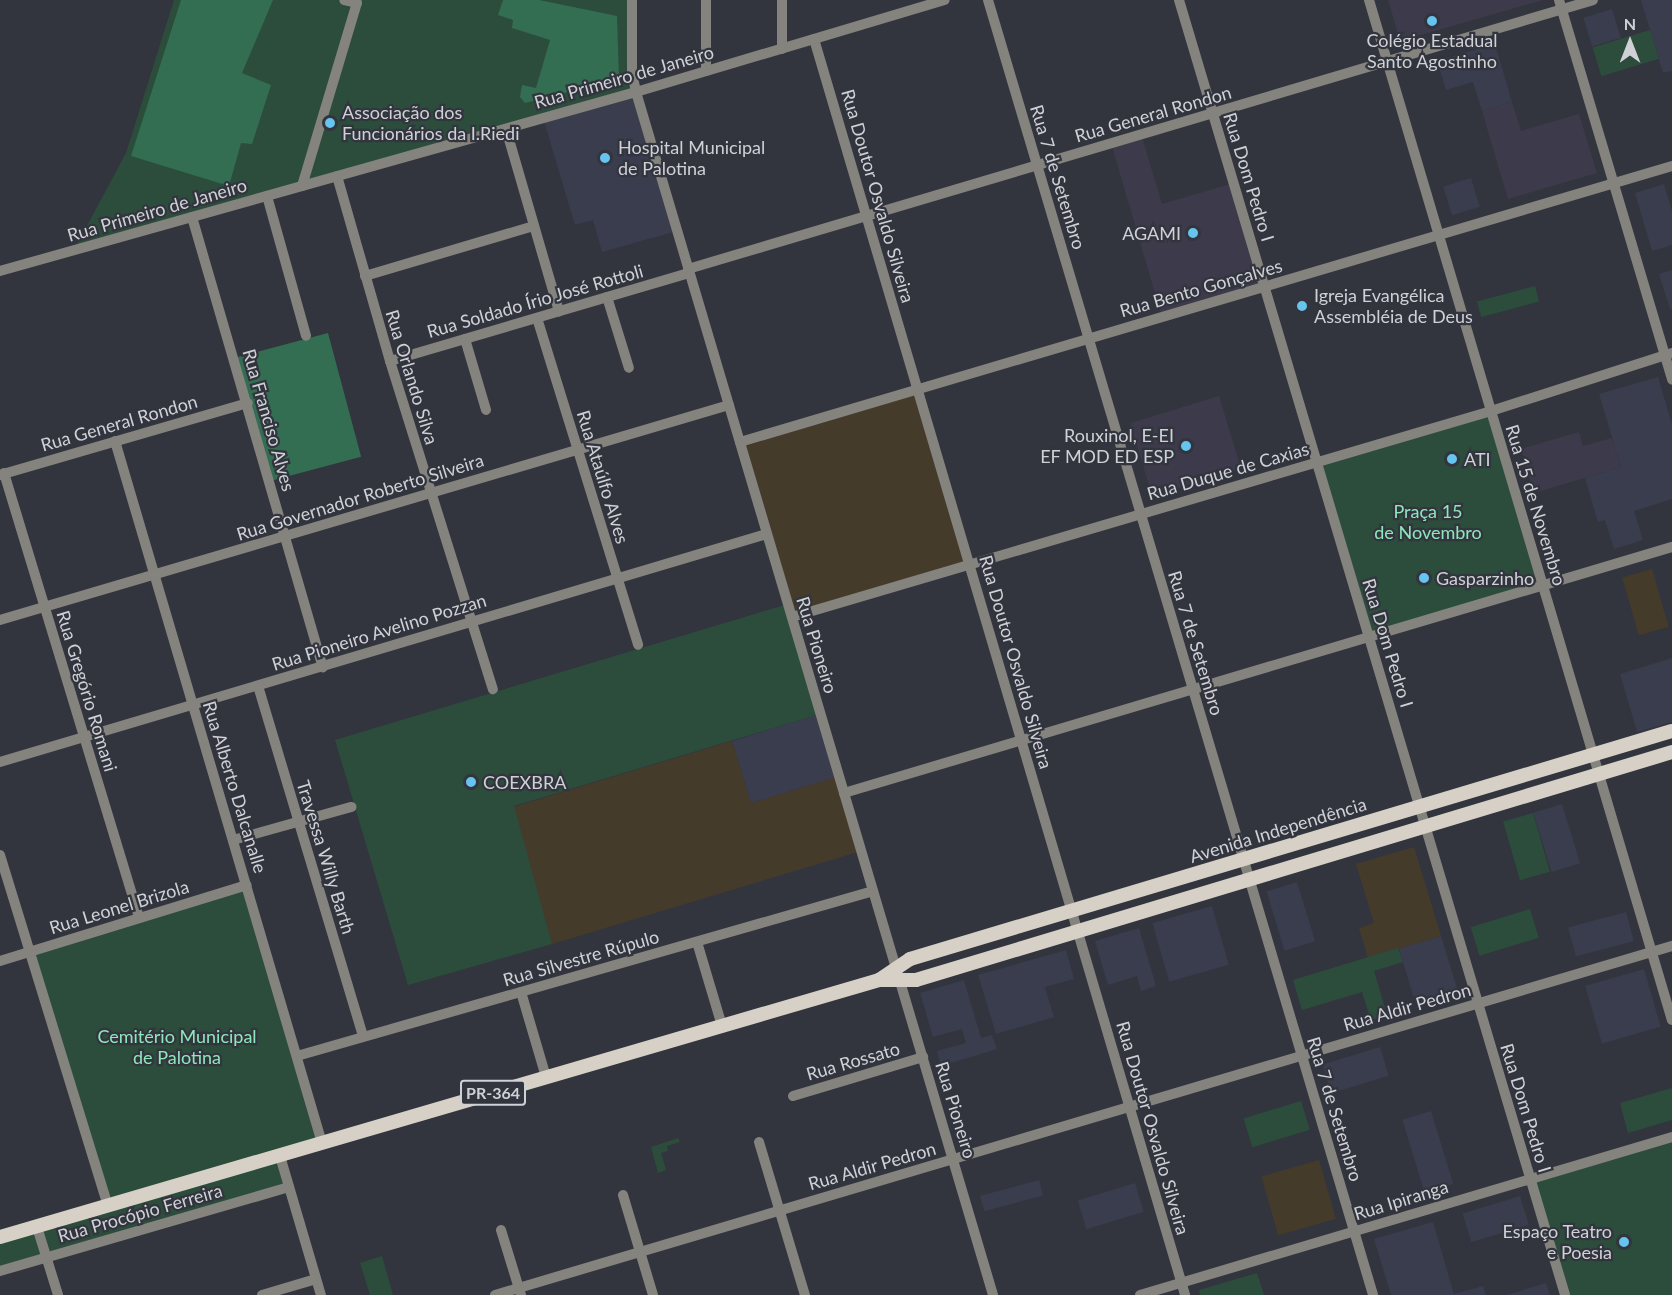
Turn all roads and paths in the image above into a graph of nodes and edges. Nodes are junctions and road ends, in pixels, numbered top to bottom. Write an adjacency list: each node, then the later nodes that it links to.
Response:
1 (344, 0): 10 (street)
2 (632, 0): 16 (street, Rua Pioneiro)
3 (706, 0): 15 (street)
4 (782, 0): 13 (street)
5 (945, 0): 12 (street, Rua Primeiro de Janeiro)
6 (988, 0): 19 (street, Rua 7 de Setembro)
7 (1179, 0): 17 (street, Rua Dom Pedro I)
8 (1369, 0): 14 (street, Rua 15 de Novembro)
9 (1593, 0): 11 (street, Rua General Rondon)
10 (357, 2): 23 (street)
11 (1560, 5): 14 (street, Rua General Rondon); 22 (street)
12 (814, 39): 13 (street, Rua Primeiro de Janeiro); 25 (street, Rua Doutor Osvaldo Silveira)
13 (782, 49): 15 (street, Rua Primeiro de Janeiro)
14 (1387, 61): 17 (street, Rua General Rondon); 28 (street, Rua 15 de Novembro)
15 (706, 71): 16 (street, Rua Primeiro de Janeiro)
16 (636, 92): 18 (street, Rua Primeiro de Janeiro); 30 (street, Rua Pioneiro)
17 (1213, 113): 19 (street, Rua General Rondon); 32 (street, Rua Dom Pedro I)
18 (506, 129): 21 (street, Rua Primeiro de Janeiro); 27 (street)
19 (1037, 165): 25 (street, Rua General Rondon); 37 (street, Rua 7 de Setembro)
20 (1672, 166): 22 (street, Rua Bento Gonçalves)
21 (337, 176): 23 (street, Rua Primeiro de Janeiro); 31 (street, Rua Orlando Silva)
22 (1614, 183): 28 (street, Rua Bento Gonçalves); 39 (street)
23 (302, 186): 24 (street, Rua Primeiro de Janeiro)
24 (267, 196): 26 (street, Rua Primeiro de Janeiro); 36 (street)
25 (867, 216): 30 (street, Rua General Rondon); 43 (street, Rua Doutor Osvaldo Silveira)
26 (192, 217): 29 (street, Rua Primeiro de Janeiro); 44 (street, Rua Franciso Alves)
27 (534, 226): 31 (street); 34 (street)
28 (1438, 235): 32 (street, Rua Bento Gonçalves); 47 (street, Rua 15 de Novembro)
29 (0, 271)
30 (689, 271): 33 (street, Rua Soldado Írio José Rottoli); 45 (street, Rua Pioneiro)
31 (365, 276): 40 (street, Rua Orlando Silva)
32 (1265, 286): 37 (street, Rua Bento Gonçalves); 51 (street, Rua Dom Pedro I)
33 (607, 297): 34 (street, Rua Soldado Írio José Rottoli); 41 (street)
34 (559, 311): 35 (street, Rua Soldado Írio José Rottoli)
35 (537, 318): 38 (street, Rua Soldado Írio José Rottoli); 50 (street, Rua Ataúlfo Alves)
36 (306, 336)
37 (1089, 338): 43 (street, Rua Bento Gonçalves); 54 (street, Rua 7 de Setembro)
38 (465, 339): 40 (street, Rua Soldado Írio José Rottoli); 46 (street)
39 (1668, 354): 42 (street); 47 (street, Rua Duque de Caxias)
40 (390, 361): 53 (street, Rua Orlando Silva)
41 (629, 368)
42 (1672, 380)
43 (918, 389): 49 (street, Rua Bento Gonçalves); 58 (street, Rua Doutor Osvaldo Silveira)
44 (248, 403): 48 (street, Rua General Rondon); 56 (street, Rua Franciso Alves)
45 (729, 405): 49 (street, Rua Pioneiro); 50 (street, Rua Governador Roberto Silveira)
46 (486, 410)
47 (1491, 411): 51 (street, Rua Duque de Caxias); 61 (street, Rua 15 de Novembro)
48 (115, 441): 52 (street, Rua General Rondon); 59 (street, Rua Alberto Dalcanalle)
49 (740, 442): 55 (street, Rua Pioneiro)
50 (578, 449): 53 (street, Rua Governador Roberto Silveira); 60 (street, Rua Ataúlfo Alves)
51 (1317, 462): 54 (street, Rua Duque de Caxias); 66 (street, Rua Dom Pedro I)
52 (2, 474): 62 (street, Rua Gregório Romani)
53 (430, 493): 56 (street, Rua Governador Roberto Silveira); 65 (street, Rua Orlando Silva)
54 (1141, 514): 58 (street, Rua Duque de Caxias); 71 (street, Rua 7 de Setembro)
55 (767, 534): 60 (street, Rua Pioneiro Avelino Pozzan); 63 (street, Rua Pioneiro)
56 (286, 536): 59 (street, Rua Governador Roberto Silveira); 68 (street, Rua Franciso Alves)
57 (1672, 547): 61 (street)
58 (970, 565): 63 (street, Rua Duque de Caxias); 75 (street, Rua Doutor Osvaldo Silveira)
59 (155, 575): 62 (street, Rua Governador Roberto Silveira); 72 (street, Rua Alberto Dalcanalle)
60 (617, 577): 65 (street, Rua Pioneiro Avelino Pozzan); 67 (street, Rua Ataúlfo Alves)
61 (1543, 585): 66 (street); 77 (street, Rua 15 de Novembro)
62 (45, 607): 64 (street, Rua Governador Roberto Silveira); 74 (street, Rua Gregório Romani)
63 (792, 617): 80 (street, Rua Pioneiro)
64 (0, 620)
65 (471, 622): 68 (street, Rua Pioneiro Avelino Pozzan); 70 (street, Rua Orlando Silva)
66 (1369, 637): 71 (street); 82 (street, Rua Dom Pedro I)
67 (638, 645)
68 (323, 667): 69 (street, Rua Pioneiro Avelino Pozzan)
69 (258, 686): 72 (street, Rua Pioneiro Avelino Pozzan); 83 (street, Travessa Willy Barth)
70 (493, 689)
71 (1193, 689): 75 (street); 87 (street, Rua 7 de Setembro)
72 (193, 705): 74 (street, Rua Pioneiro Avelino Pozzan); 85 (street, Rua Alberto Dalcanalle)
73 (1672, 731): 77 (main road, Avenida Independência)
74 (84, 737): 78 (street, Rua Pioneiro Avelino Pozzan); 92 (street, Rua Gregório Romani)
75 (1021, 740): 80 (street); 91 (street, Rua Doutor Osvaldo Silveira)
76 (1672, 752): 79 (main road)
77 (1593, 755): 79 (street, Rua 15 de Novembro); 82 (main road, Avenida Independência)
78 (0, 762)
79 (1599, 774): 84 (main road); 97 (street, Rua 15 de Novembro)
80 (844, 793): 90 (street, Rua Pioneiro)
81 (351, 807): 83 (street)
82 (1420, 807): 84 (street, Rua Dom Pedro I); 87 (main road, Avenida Independência)
83 (298, 822): 85 (street); 104 (street, Travessa Willy Barth)
84 (1426, 827): 88 (main road); 101 (street, Rua Dom Pedro I)
85 (234, 840): 89 (street, Rua Alberto Dalcanalle)
86 (0, 855): 96 (street)
87 (1244, 860): 88 (street, Rua 7 de Setembro); 91 (main road, Avenida Independência)
88 (1250, 881): 93 (main road); 106 (street, Rua 7 de Setembro)
89 (247, 885): 92 (street, Rua Leonel Brizola); 105 (street, Rua Alberto Dalcanalle)
90 (873, 891): 94 (street, Rua Silvestre Rúpulo); 99 (street, Rua Pioneiro)
91 (1072, 911): 93 (street, Rua Doutor Osvaldo Silveira); 99 (main road, Avenida Independência)
92 (139, 918): 96 (street, Rua Leonel Brizola)
93 (1078, 932): 99 (main road); 110 (street, Rua Doutor Osvaldo Silveira)
94 (697, 942): 100 (street, Rua Silvestre Rúpulo); 103 (street)
95 (1672, 946): 97 (street, Rua Aldir Pedron)
96 (29, 951): 98 (street, Rua Leonel Brizola); 119 (street)
97 (1652, 952): 101 (street, Rua Aldir Pedron); 102 (street, Rua 15 de Novembro)
98 (0, 961)
99 (898, 974): 103 (main road, PR-364); 107 (street, Rua Pioneiro)
100 (521, 992): 104 (street, Rua Silvestre Rúpulo); 108 (street)
101 (1478, 1004): 106 (street, Rua Aldir Pedron); 116 (street, Rua Dom Pedro I)
102 (1672, 1020)
103 (722, 1026): 108 (main road, PR-364)
104 (363, 1037): 105 (street, Rua Silvestre Rúpulo)
105 (297, 1056): 113 (street, Rua Alberto Dalcanalle)
106 (1302, 1056): 110 (street, Rua Aldir Pedron); 123 (street, Rua 7 de Setembro)
107 (923, 1058): 109 (street, Rua Rossato); 115 (street, Rua Pioneiro)
108 (546, 1077): 113 (main road, PR-364)
109 (793, 1096)
110 (1130, 1107): 115 (street, Rua Aldir Pedron); 129 (street, Rua Doutor Osvaldo Silveira)
111 (1672, 1137): 116 (street, Rua Ipiranga)
112 (759, 1142): 120 (street)
113 (322, 1143): 114 (main road, PR-364)
114 (280, 1156): 117 (street); 119 (main road, PR-364)
115 (953, 1159): 120 (street, Rua Aldir Pedron); 137 (street, Rua Pioneiro)
116 (1530, 1179): 123 (street, Rua Ipiranga); 141 (street, Rua Dom Pedro I)
117 (289, 1187): 126 (street, Rua Procópio Ferreira); 128 (street)
118 (623, 1194): 125 (street)
119 (108, 1207): 121 (main road, PR-364)
120 (779, 1209): 125 (street, Rua Aldir Pedron); 136 (street)
121 (37, 1227): 124 (main road, PR-364); 126 (street)
122 (501, 1230): 130 (street)
123 (1354, 1231): 129 (street, Rua Ipiranga); 140 (street, Rua 7 de Setembro)
124 (0, 1237)
125 (640, 1251): 130 (street, Rua Aldir Pedron); 135 (street)
126 (46, 1258): 127 (street, Rua Procópio Ferreira); 131 (street)
127 (0, 1271)
128 (316, 1279): 132 (street); 133 (street)
129 (1182, 1283): 138 (street, Rua Ipiranga); 139 (street, Rua Doutor Osvaldo Silveira)
130 (520, 1291): 134 (street, Rua Aldir Pedron)
131 (58, 1295)
132 (262, 1295)
133 (321, 1295)
134 (495, 1295)
135 (653, 1295)
136 (805, 1295)
137 (993, 1295)
138 (1140, 1295)
139 (1185, 1295)
140 (1373, 1295)
141 (1564, 1295)

